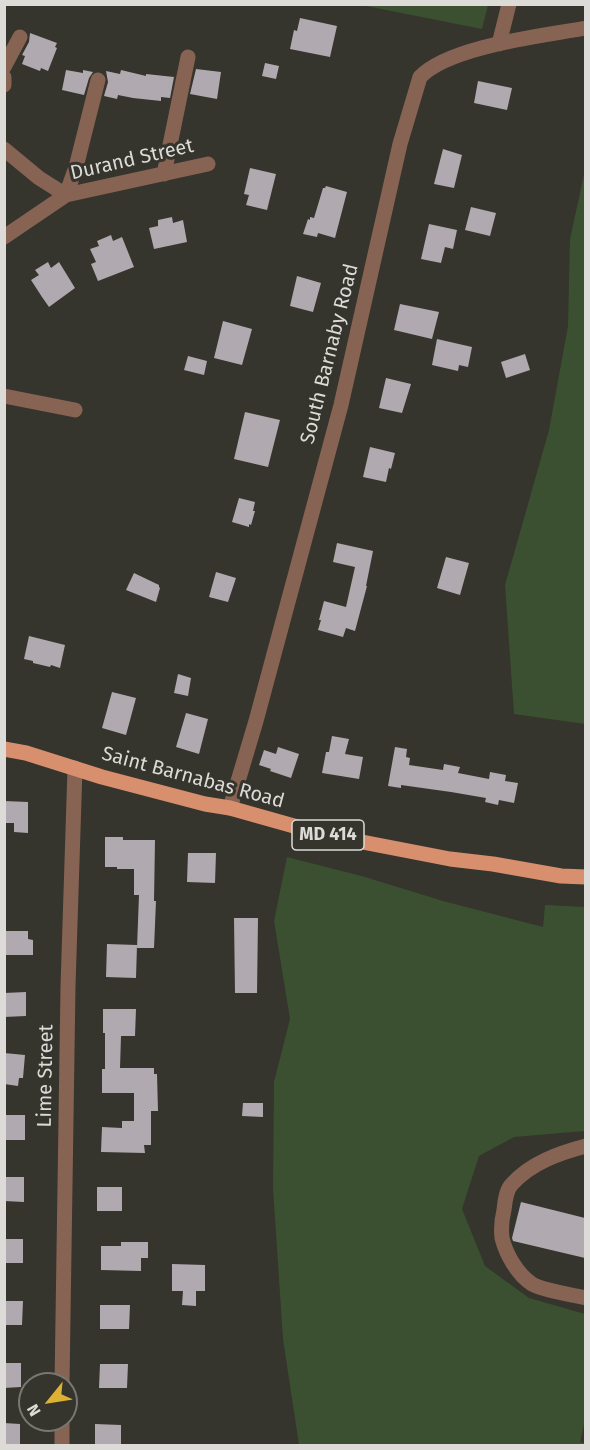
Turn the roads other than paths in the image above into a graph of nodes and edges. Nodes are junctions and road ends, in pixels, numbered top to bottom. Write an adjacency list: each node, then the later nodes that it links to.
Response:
1 (509, 4): 4 (street)
2 (585, 28): 4 (street, South Barnaby Road)
3 (20, 38): 6 (street)
4 (499, 44): 19 (street, South Barnaby Road)
5 (188, 57): 12 (street)
6 (4, 67)
7 (4, 77): 9 (street)
8 (98, 80): 13 (street)
9 (4, 86)
10 (4, 149): 13 (street)
11 (208, 164): 12 (street, Durand Street)
12 (164, 174): 13 (street, Durand Street)
13 (66, 195): 14 (street, Durand Street)
14 (4, 237)
15 (4, 396): 16 (street)
16 (75, 410)
17 (4, 748): 18 (main road, Saint Barnabas Road / MD 414)
18 (75, 768): 19 (main road, Saint Barnabas Road / MD 414); 23 (street, Lime Street)
19 (230, 808): 20 (main road, Saint Barnabas Road / MD 414)
20 (585, 877)
21 (585, 1146): 22 (street)
22 (585, 1299)
23 (62, 1372)

